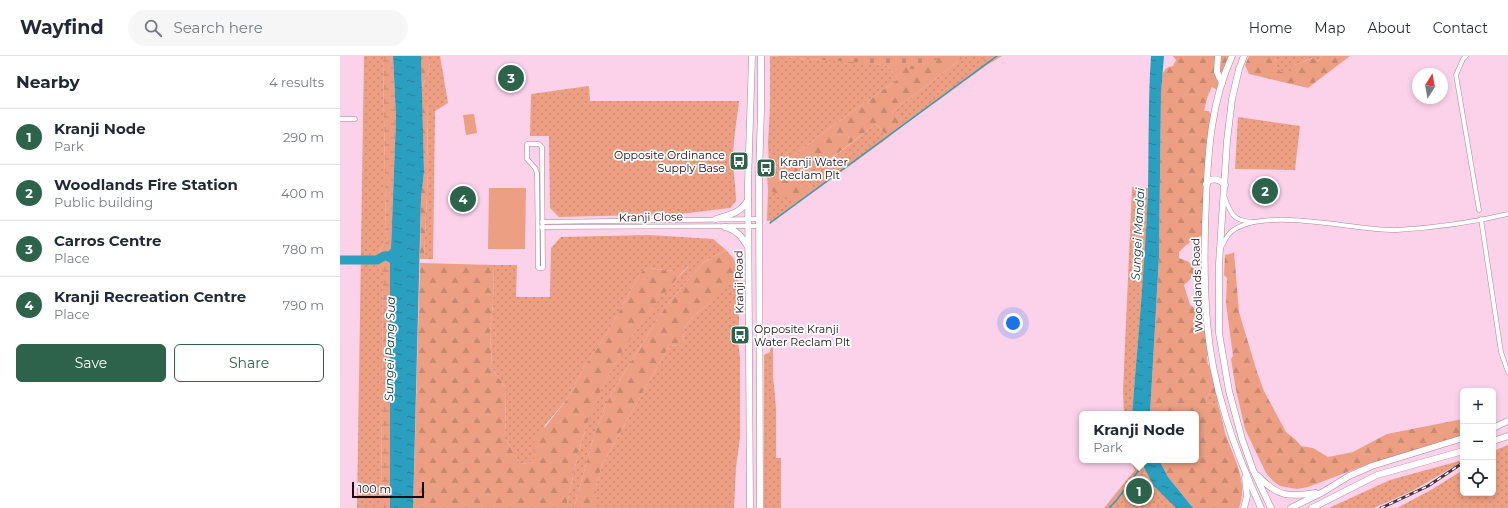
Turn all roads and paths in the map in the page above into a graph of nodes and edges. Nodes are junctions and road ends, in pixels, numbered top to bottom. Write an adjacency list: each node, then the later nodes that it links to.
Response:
1 (762, 56): 8 (main road, Kranji Road)
2 (1218, 56): 7 (main road)
3 (1232, 56): 7 (main road, Woodlands Road)
4 (1244, 56): 13 (main road, Woodlands Road)
5 (1466, 56): 16 (street)
6 (751, 58): 9 (main road, Kranji Road)
7 (1222, 82): 12 (main road, Woodlands Road)
8 (761, 109): 9 (main road); 20 (main road, Kranji Road)
9 (750, 111): 15 (main road, Kranji Road)
10 (355, 118): 11 (street)
11 (340, 119)
12 (1206, 184): 13 (main road); 39 (main road, Woodlands Road)
13 (1225, 185): 14 (main road, Woodlands Road)
14 (1224, 196): 23 (street); 30 (main road, Woodlands Road)
15 (748, 200): 18 (main road); 19 (main road, Kranji Road)
16 (1479, 210)
17 (1508, 214): 21 (street)
18 (716, 219): 19 (street, Kranji Close); 22 (street, Kranji Close)
19 (748, 219): 20 (street, Kranji Close); 25 (main road, Kranji Road)
20 (759, 219): 26 (main road, Kranji Road)
21 (1481, 219): 23 (street); 31 (street)
22 (543, 222): 24 (street, Kranji Close); 24 (street); 27 (street)
23 (1255, 222): 30 (street)
24 (537, 224): 27 (street, Kranji Close); 27 (street)
25 (748, 226): 26 (street, Kranji Close); 28 (street, Kranji Close); 29 (main road, Kranji Road)
26 (759, 226): 42 (main road, Kranji Road)
27 (543, 227): 28 (street, Kranji Close)
28 (725, 227): 29 (main road)
29 (748, 248): 41 (main road, Kranji Road)
30 (1220, 250): 38 (main road, Woodlands Road)
31 (1508, 372)
32 (1508, 420): 33 (main road)
33 (1496, 427)
34 (1508, 436): 36 (main road)
35 (1460, 439): 40 (main road)
36 (1496, 441)
37 (1460, 453): 47 (main road)
38 (1253, 470): 40 (main road); 45 (main road, Woodlands Road)
39 (1245, 472): 43 (main road); 44 (main road, Woodlands Road)
40 (1323, 492): 46 (main road)
41 (750, 508)
42 (760, 508)
43 (1244, 508)
44 (1261, 508)
45 (1271, 508)
46 (1291, 508)
47 (1312, 508)

